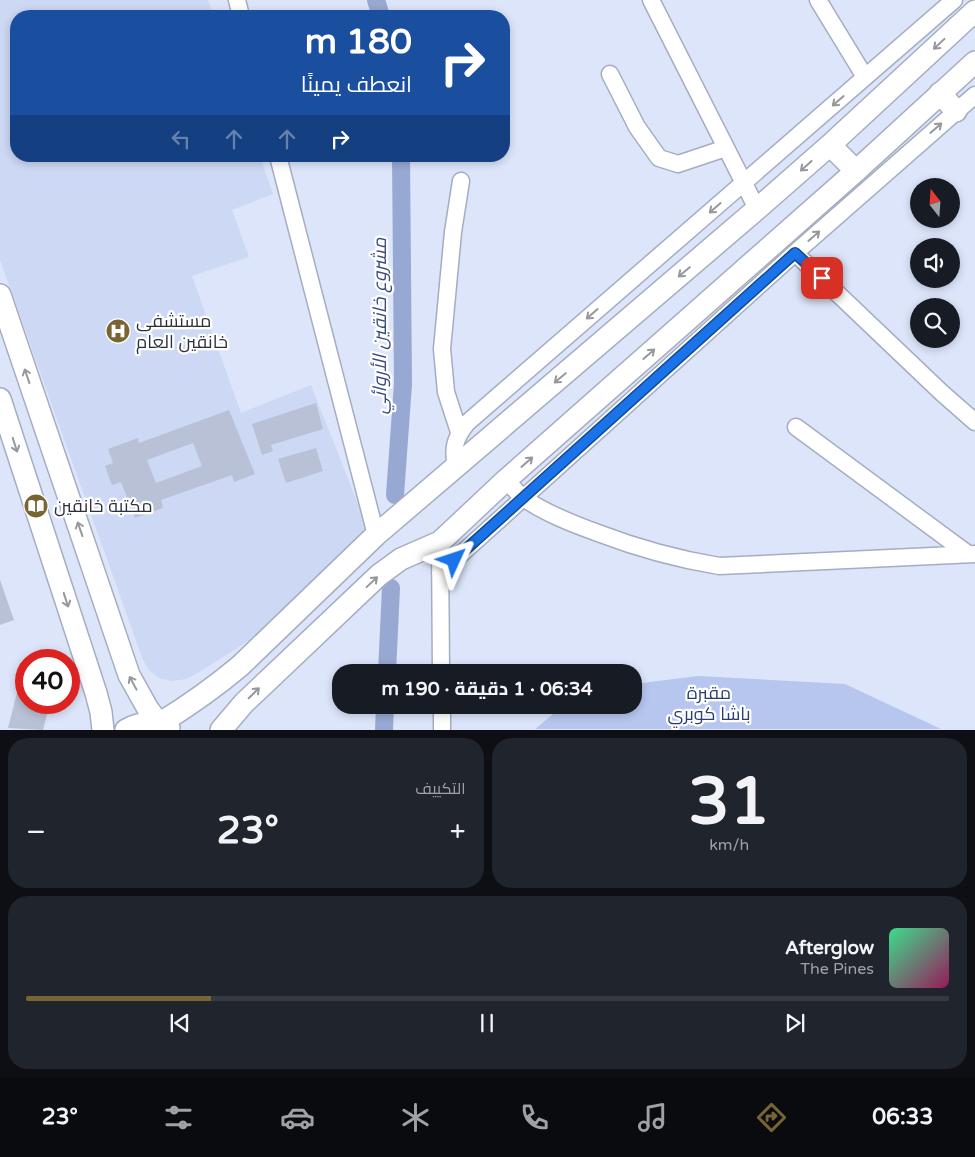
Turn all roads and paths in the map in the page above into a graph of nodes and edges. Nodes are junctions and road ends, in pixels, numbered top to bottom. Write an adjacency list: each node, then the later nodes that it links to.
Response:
1 (651, 0): 13 (street)
2 (818, 0): 8 (street)
3 (954, 0): 8 (street)
4 (968, 0): 5 (main road)
5 (975, 10): 12 (main road, one-way to 12)
6 (975, 62): 9 (main road)
7 (610, 74): 13 (street)
8 (865, 77): 17 (street, one-way to 17)
9 (940, 94): 11 (main road); 15 (main road)
10 (975, 95): 11 (street)
11 (956, 111): 19 (street, one-way to 11)
12 (830, 145): 15 (main road); 18 (main road, one-way to 18)
13 (726, 148): 17 (street)
14 (280, 162): 28 (street)
15 (856, 171): 26 (main road, one-way to 15)
16 (461, 181): 24 (street)
17 (744, 183): 18 (street); 24 (street, one-way to 24)
18 (758, 209): 25 (main road, one-way to 25)
19 (795, 253): 22 (street); 27 (street)
20 (0, 295): 34 (main road, one-way to 20)
21 (0, 399): 35 (main road, one-way to 35)
22 (975, 422)
23 (796, 427): 30 (street)
24 (459, 432): 25 (street)
25 (456, 467): 28 (main road)
26 (506, 480): 27 (street); 29 (main road)
27 (524, 498): 30 (street); 31 (street)
28 (376, 535): 34 (main road)
29 (440, 542): 31 (street); 37 (main road, one-way to 29)
30 (971, 554)
31 (440, 573): 32 (street)
32 (441, 664)
33 (442, 714): 38 (street)
34 (166, 727): 36 (main road)
35 (103, 730)
36 (126, 730)
37 (222, 730)
38 (442, 730)

